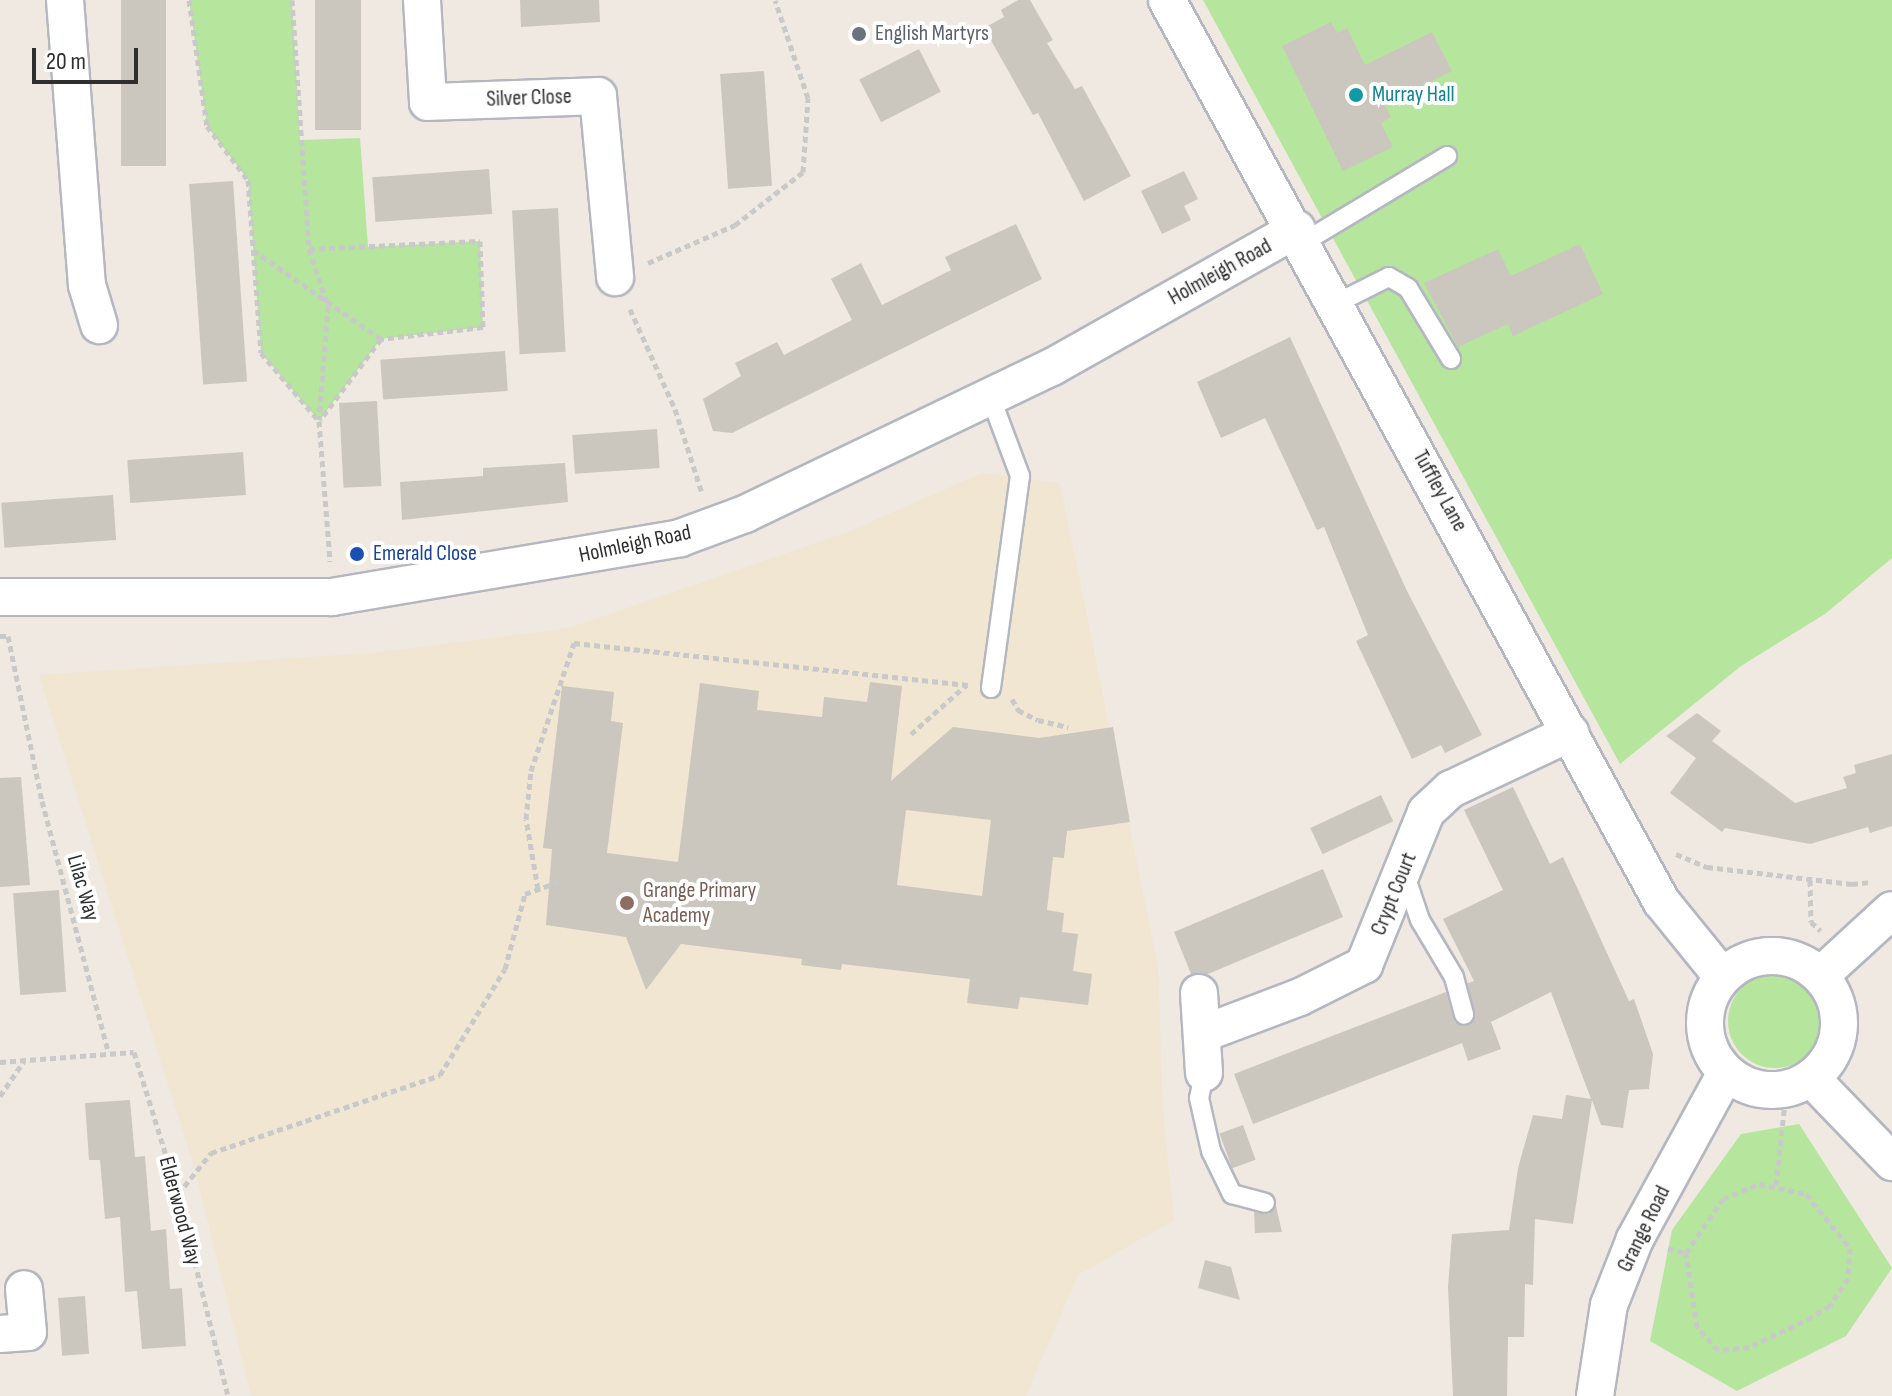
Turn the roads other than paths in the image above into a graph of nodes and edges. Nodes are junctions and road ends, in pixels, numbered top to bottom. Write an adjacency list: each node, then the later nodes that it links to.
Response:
1 (65, 0): 8 (street)
2 (422, 0): 6 (street, Silver Close)
3 (1167, 0): 5 (street, Tuffley Lane)
4 (1447, 156): 5 (lane)
5 (1300, 236): 7 (street, Tuffley Lane); 10 (street, Holmleigh Road)
6 (615, 277)
7 (1337, 303): 9 (lane); 13 (street, Tuffley Lane)
8 (99, 325)
9 (1451, 359)
10 (989, 393): 11 (street, Holmleigh Road); 12 (lane)
11 (0, 597)
12 (991, 688)
13 (1570, 733): 14 (street, Crypt Court); 17 (street, Tuffley Lane)
14 (1404, 873): 19 (lane); 20 (street, Crypt Court)
15 (1892, 910): 16 (street)
16 (1833, 964): 17 (street); 23 (street)
17 (1722, 976): 22 (street)
18 (1199, 993): 20 (street)
19 (1464, 1015)
20 (1202, 1034): 21 (street)
21 (1204, 1073): 25 (lane)
22 (1726, 1073): 23 (street); 28 (street, Grange Road)
23 (1799, 1084): 24 (street)
24 (1892, 1162)
25 (1265, 1203)
26 (24, 1289): 27 (street)
27 (0, 1334)
28 (1595, 1396)

